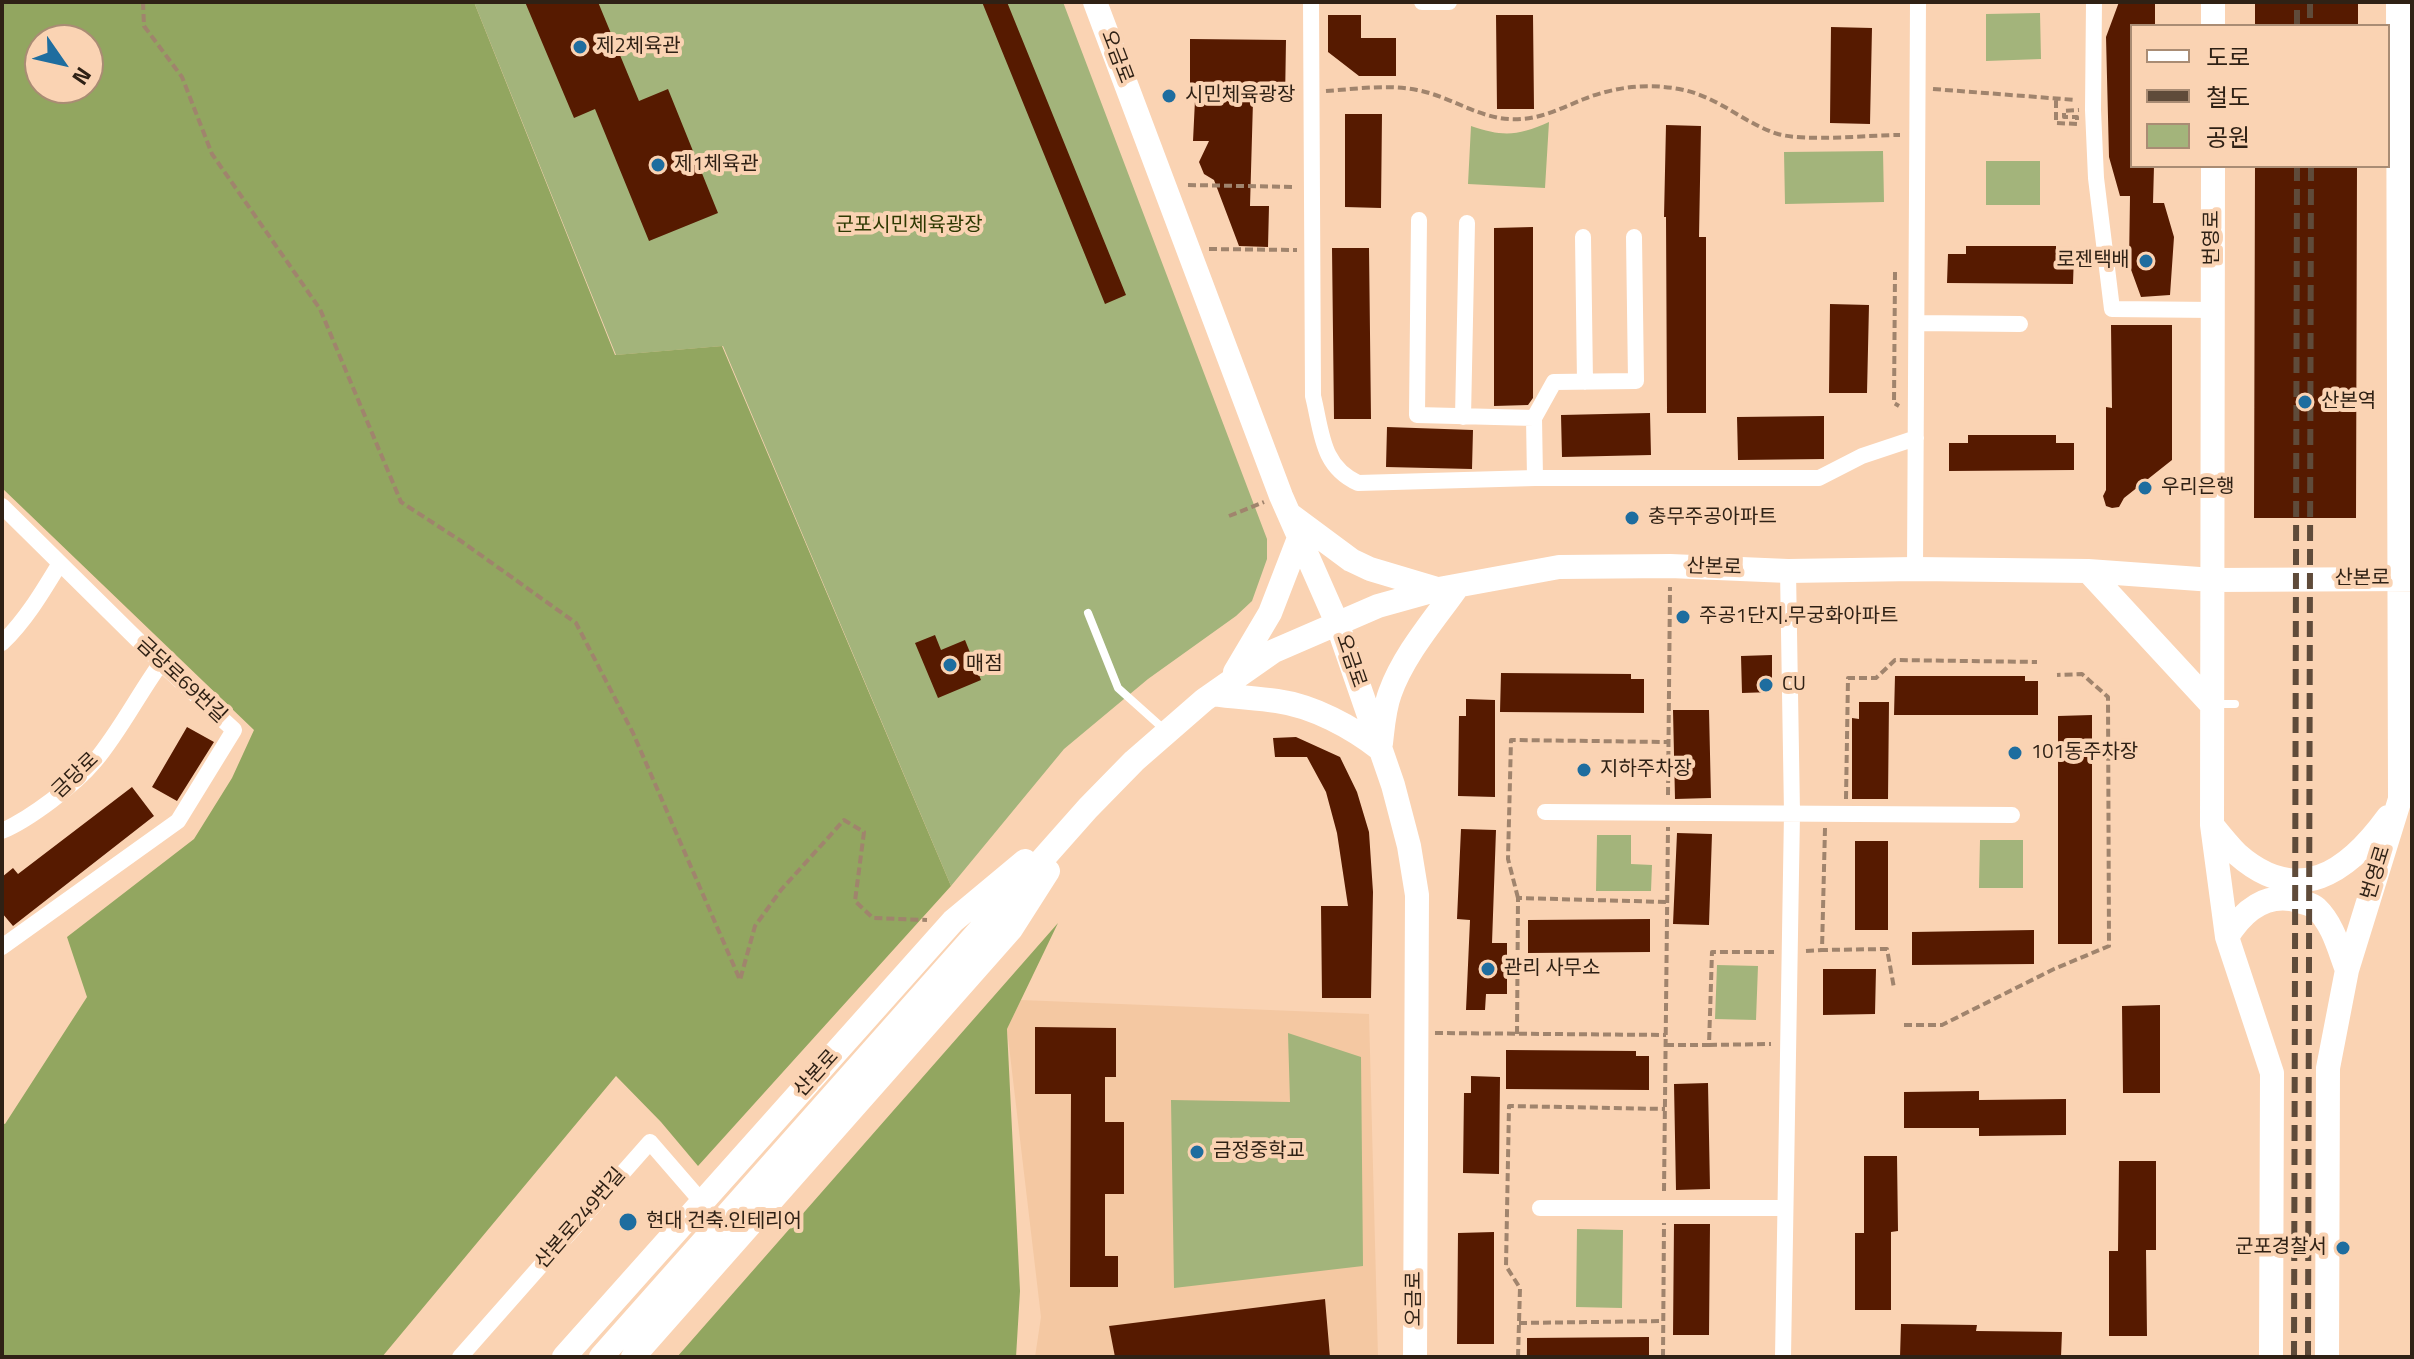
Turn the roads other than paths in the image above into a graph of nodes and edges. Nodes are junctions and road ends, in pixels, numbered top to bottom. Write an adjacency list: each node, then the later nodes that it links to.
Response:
1 (1095, 2): 25 (street, 오금로)
2 (1311, 2): 24 (street)
3 (1422, 2): 4 (street)
4 (1449, 2)
5 (1918, 2): 16 (street)
6 (2094, 2): 15 (street)
7 (2213, 2): 9 (street)
8 (2398, 2): 19 (street, 번영로)
9 (2213, 24)
10 (2213, 168): 15 (street, 번영로)
11 (1419, 220): 20 (street)
12 (1467, 223): 20 (street)
13 (1583, 237): 18 (street)
14 (1634, 237): 18 (street)
15 (2214, 310): 33 (street, 번영로)
16 (1917, 323): 17 (street); 23 (street)
17 (2020, 324)
18 (1585, 382): 21 (street)
19 (2400, 394): 22 (street); 32 (street, 번영로)
20 (1463, 417): 21 (street)
21 (1534, 418): 24 (street)
22 (2412, 429)
23 (1916, 438): 24 (street); 29 (street)
24 (1535, 478)
25 (1285, 505): 27 (street, 오금로); 34 (street)
26 (2, 506): 28 (street, 금당로69번길)
27 (1299, 538): 36 (street, 오금로); 39 (street)
28 (60, 563): 37 (street); 38 (street, 금당로69번길)
29 (1915, 569): 30 (street, 산본로); 31 (street, 산본로)
30 (1788, 571): 34 (street, 산본로); 48 (street)
31 (2088, 571): 33 (street, 산본로); 40 (street)
32 (2406, 579): 33 (street, 산본로); 43 (street, 번영로)
33 (2213, 580): 40 (street, 번영로)
34 (1448, 588): 36 (street, 산본로); 44 (street)
35 (1088, 613): 42 (lane)
36 (1337, 623): 39 (street, 산본로); 44 (street, 오금로)
37 (2, 643)
38 (161, 663): 51 (street, 금당로); 53 (street, 금당로69번길)
39 (1221, 688): 42 (street, 산본로); 44 (street)
40 (2223, 704): 50 (street, 번영로)
41 (2412, 708): 43 (street)
42 (1167, 732): 46 (street, 산본로)
43 (2400, 745): 45 (street, 번영로)
44 (1380, 749): 62 (street, 오금로)
45 (2400, 799): 50 (street); 54 (street, 번영로)
46 (1088, 808): 55 (street, 산본로); 60 (street, 산본로); 61 (street, 산본로)
47 (1545, 812): 48 (street)
48 (1792, 813): 49 (street); 57 (street)
49 (2012, 815)
50 (2212, 825): 52 (street, 번영로)
51 (2, 831)
52 (2227, 937): 54 (street); 64 (street, 번영로)
53 (2, 947)
54 (2347, 970): 65 (street, 번영로)
55 (702, 1202): 58 (street, 산본로249번길); 59 (street, 산본로)
56 (1540, 1208): 57 (street)
57 (1785, 1208): 63 (street)
58 (460, 1357)
59 (564, 1357)
60 (601, 1357)
61 (633, 1357)
62 (1415, 1357)
63 (1783, 1357)
64 (2271, 1357)
65 (2327, 1357)

